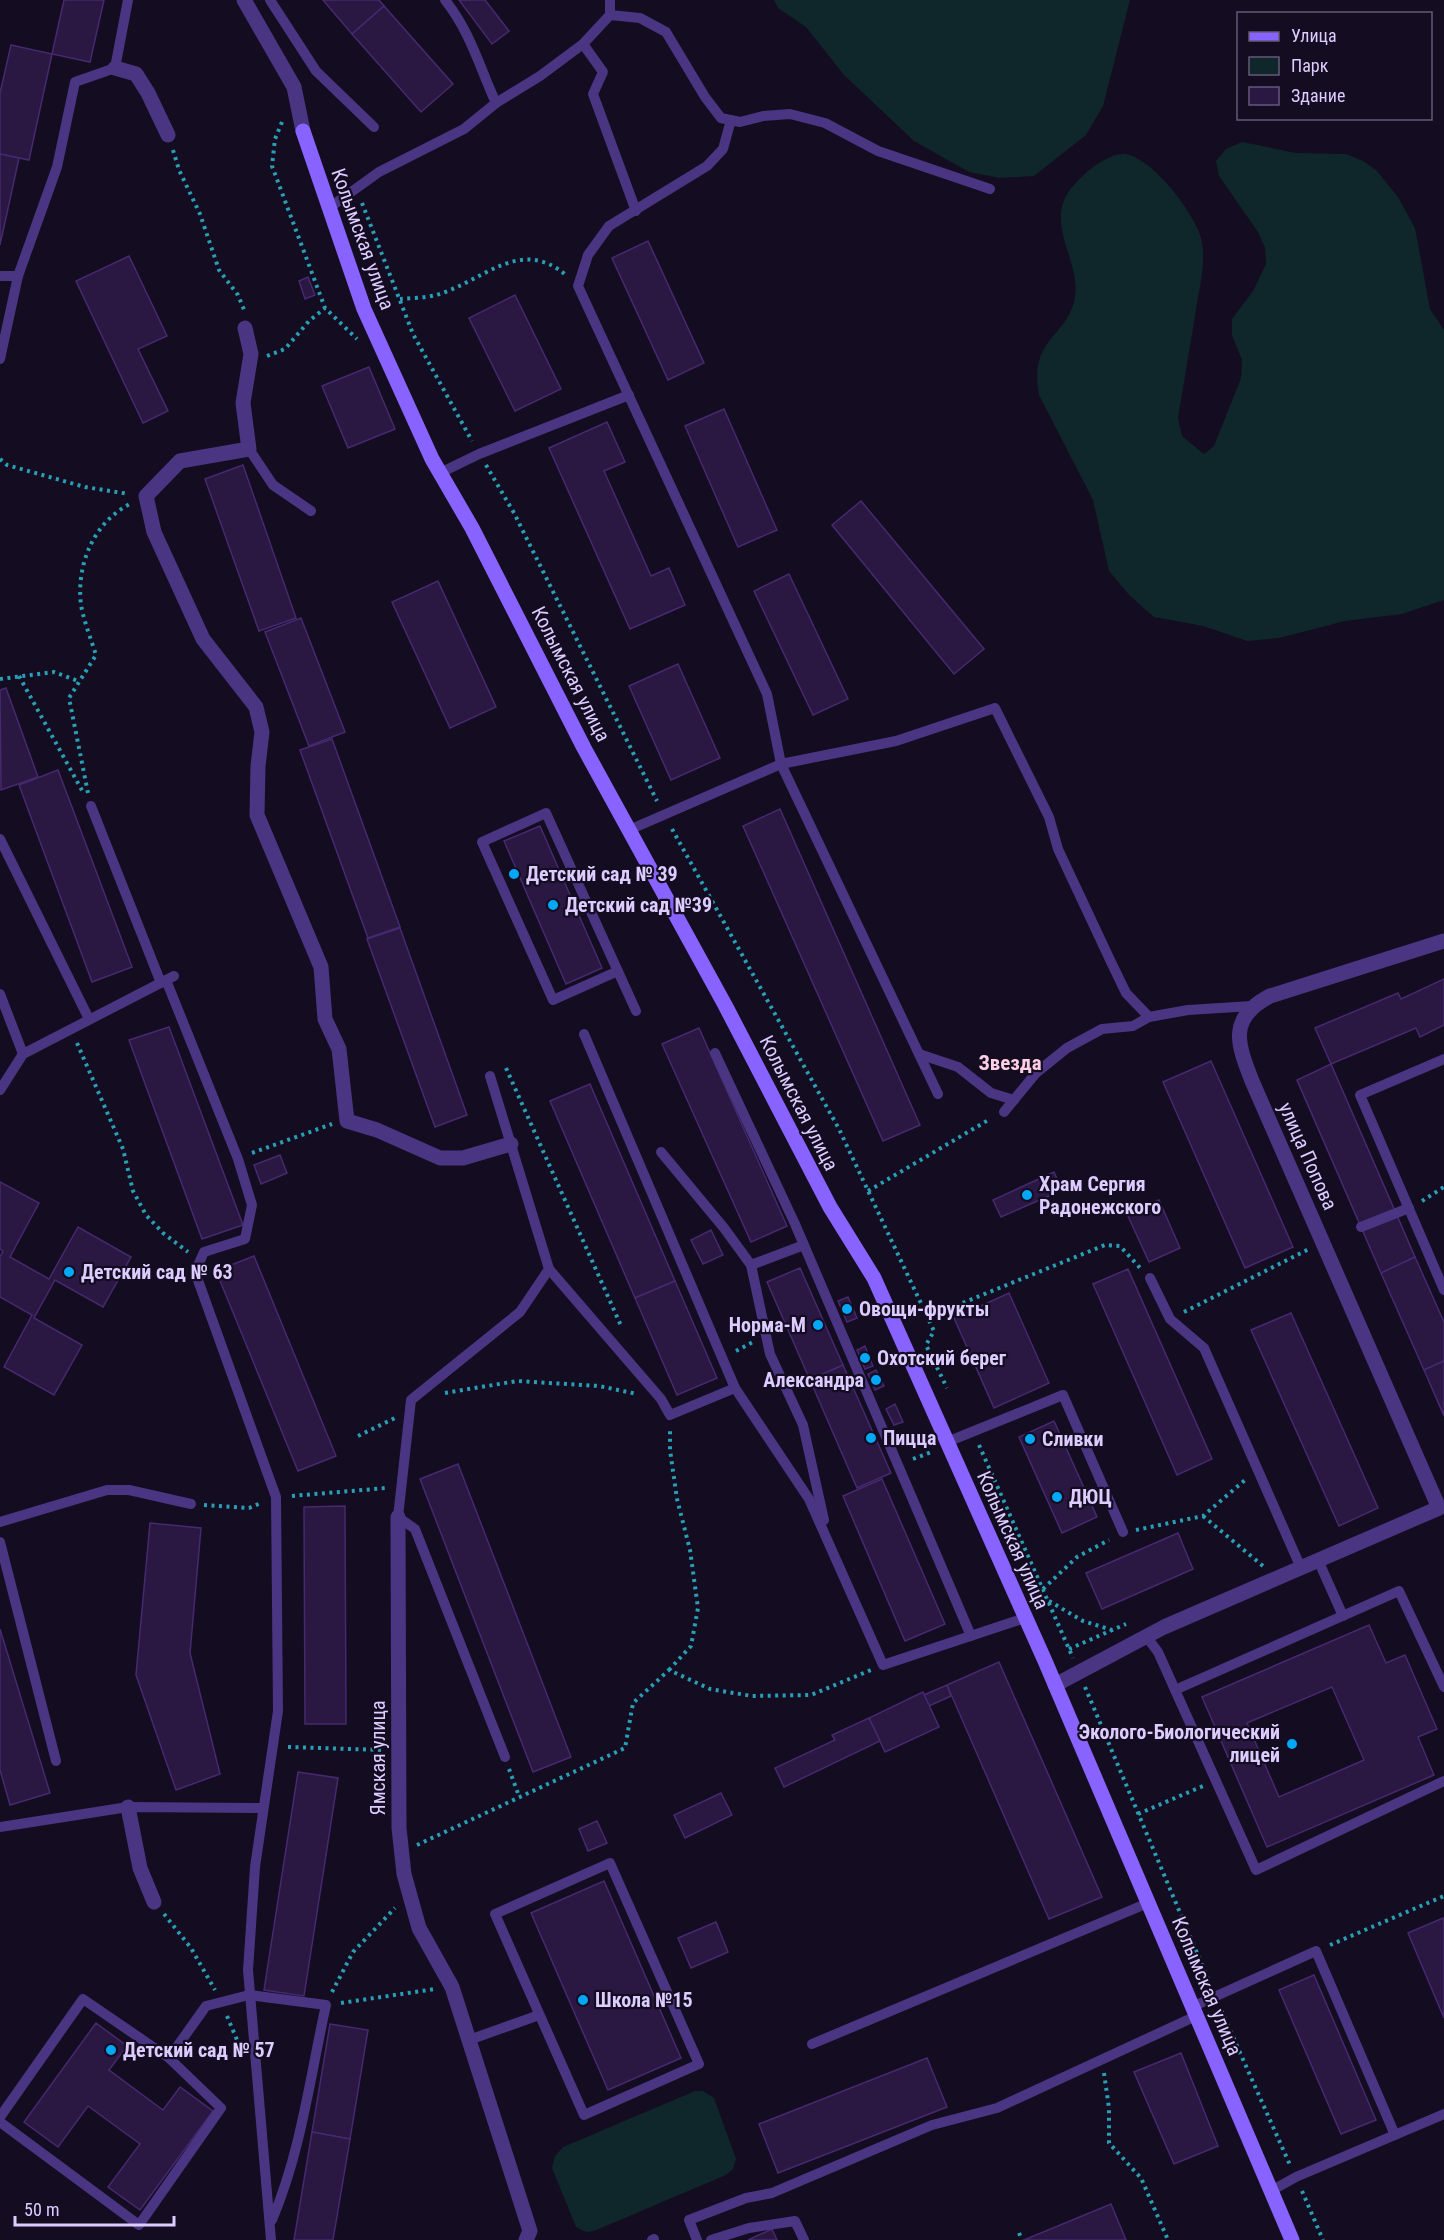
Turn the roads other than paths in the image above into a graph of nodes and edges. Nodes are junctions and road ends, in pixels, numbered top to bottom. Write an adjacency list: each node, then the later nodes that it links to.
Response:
1 (128, 0): 8 (lane)
2 (244, 0): 14 (street, Колымская улица)
3 (270, 0): 11 (lane)
4 (445, 0): 9 (lane)
5 (610, 0): 6 (lane)
6 (610, 15): 7 (lane); 10 (lane)
7 (583, 44): 9 (lane); 15 (lane)
8 (115, 68): 12 (street); 17 (lane)
9 (496, 103): 14 (lane)
10 (731, 120): 13 (lane); 15 (lane)
11 (375, 127)
12 (168, 135)
13 (990, 189)
14 (329, 208): 22 (street, Колымская улица)
15 (636, 211): 20 (lane)
16 (0, 276): 17 (lane)
17 (18, 276): 19 (lane)
18 (245, 328): 21 (street)
19 (0, 360)
20 (629, 394): 22 (lane); 24 (lane)
21 (249, 449): 23 (lane); 46 (street)
22 (440, 473): 26 (street, Колымская улица)
23 (312, 511)
24 (781, 764): 26 (lane); 34 (lane); 39 (lane)
25 (91, 806): 30 (lane)
26 (629, 830): 56 (street, Колымская улица)
27 (0, 839): 35 (lane)
28 (1444, 940): 32 (street)
29 (618, 971): 29 (lane); 33 (lane)
30 (167, 979): 35 (lane); 77 (lane)
31 (0, 994): 38 (lane)
32 (1252, 1006): 34 (lane); 58 (street, улица Попова)
33 (636, 1011)
34 (1149, 1017): 44 (lane)
35 (89, 1019): 38 (lane)
36 (584, 1034): 55 (lane)
37 (715, 1053): 50 (lane)
38 (23, 1054): 42 (lane)
39 (919, 1054): 43 (lane); 44 (lane)
40 (1444, 1059): 48 (lane)
41 (490, 1076): 46 (lane)
42 (0, 1090)
43 (938, 1094)
44 (1014, 1100): 45 (lane)
45 (1004, 1112)
46 (511, 1144): 52 (lane)
47 (661, 1152): 51 (lane)
48 (1409, 1208): 49 (lane); 54 (lane)
49 (1361, 1227)
50 (804, 1245): 51 (lane); 68 (lane)
51 (751, 1265): 63 (lane)
52 (549, 1269): 55 (lane); 59 (lane)
53 (1150, 1278): 65 (lane)
54 (1444, 1290)
55 (735, 1388): 63 (lane)
56 (940, 1447): 61 (lane); 67 (street, Колымская улица)
57 (191, 1504): 60 (lane)
58 (1441, 1506): 64 (street)
59 (398, 1517): 73 (lane); 84 (street, Ямская улица)
60 (0, 1522)
61 (1123, 1532)
62 (0, 1542): 74 (lane)
63 (828, 1542): 68 (lane)
64 (1318, 1560): 65 (street); 66 (lane)
65 (1301, 1568): 69 (street)
66 (1343, 1616): 71 (lane); 72 (lane)
67 (1025, 1617): 68 (lane); 70 (street, Колымская улица)
68 (971, 1636)
69 (1146, 1636): 70 (street); 72 (lane)
70 (1055, 1685): 80 (street, Колымская улица)
71 (1444, 1687)
72 (1175, 1690): 75 (lane)
73 (505, 1757)
74 (57, 1761)
75 (1444, 1781)
76 (128, 1807): 77 (lane); 78 (lane); 79 (street)
77 (262, 1808): 81 (lane)
78 (0, 1827)
79 (154, 1902)
80 (1148, 1903): 82 (street, Колымская улица); 85 (lane)
81 (249, 1995): 86 (lane); 92 (lane); 92 (lane)
82 (1194, 2011): 90 (lane); 91 (street, Колымская улица); 95 (lane)
83 (539, 2015): 83 (lane); 84 (lane)
84 (469, 2040): 93 (street, Ямская улица)
85 (812, 2044)
86 (168, 2058): 88 (lane); 89 (lane)
87 (1444, 2114): 90 (lane)
88 (0, 2117)
89 (0, 2122)
90 (1395, 2135): 91 (lane)
91 (1271, 2191): 98 (street, Колымская улица)
92 (270, 2222): 94 (lane)
93 (529, 2237)
94 (271, 2240)
95 (697, 2240)
96 (711, 2240): 97 (lane)
97 (804, 2240)
98 (1292, 2240)

